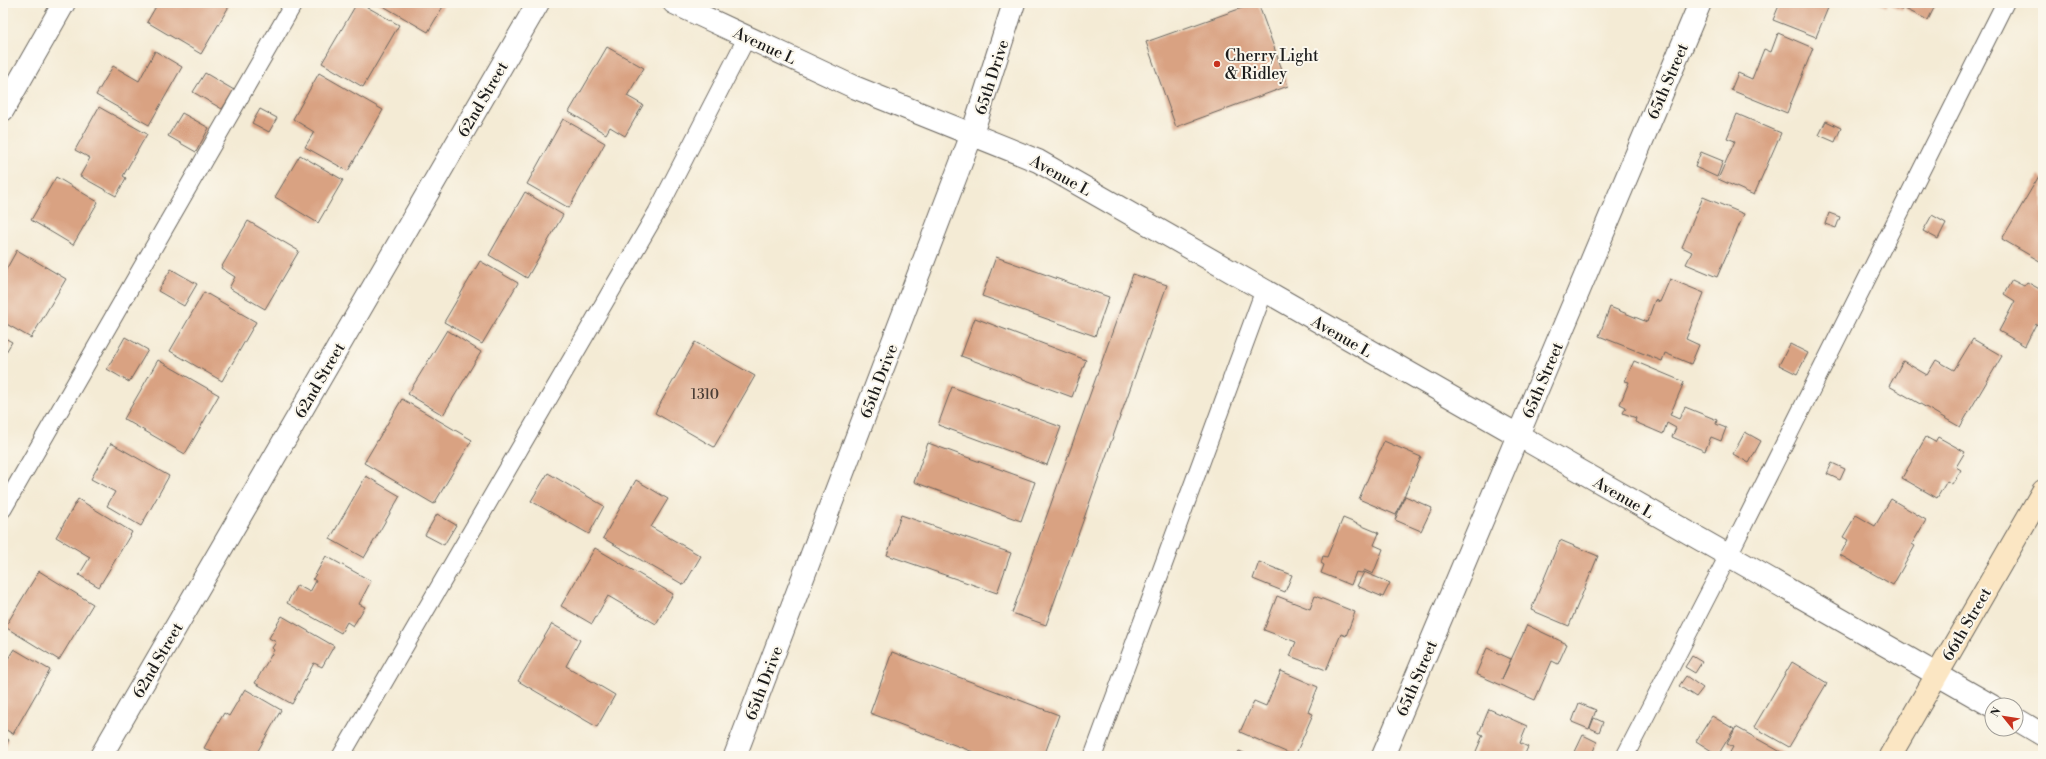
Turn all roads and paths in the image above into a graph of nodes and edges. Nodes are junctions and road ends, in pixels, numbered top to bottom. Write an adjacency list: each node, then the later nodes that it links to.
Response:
1 (64, 3): 9 (street)
2 (294, 3): 14 (lane)
3 (538, 3): 20 (street, 62nd Street)
4 (674, 3): 8 (street, Avenue L)
5 (1014, 3): 10 (street, 65th Drive)
6 (1700, 3): 12 (street, 65th Street)
7 (2005, 3): 15 (lane)
8 (747, 37): 10 (street, Avenue L); 21 (lane)
9 (3, 110)
10 (972, 134): 11 (street, Avenue L); 22 (street, 65th Drive)
11 (1264, 291): 12 (street, Avenue L); 23 (lane)
12 (1518, 436): 15 (street, Avenue L); 24 (street, 65th Street)
13 (2043, 491): 16 (street, 66th Street)
14 (3, 508)
15 (1728, 556): 16 (street, Avenue L); 25 (lane)
16 (1937, 674): 17 (street, Avenue L); 26 (street, 66th Street)
17 (1984, 701)
18 (2024, 724): 19 (street)
19 (2043, 735)
20 (101, 756)
21 (341, 756)
22 (735, 756)
23 (1092, 756)
24 (1383, 756)
25 (1625, 756)
26 (1890, 756)

